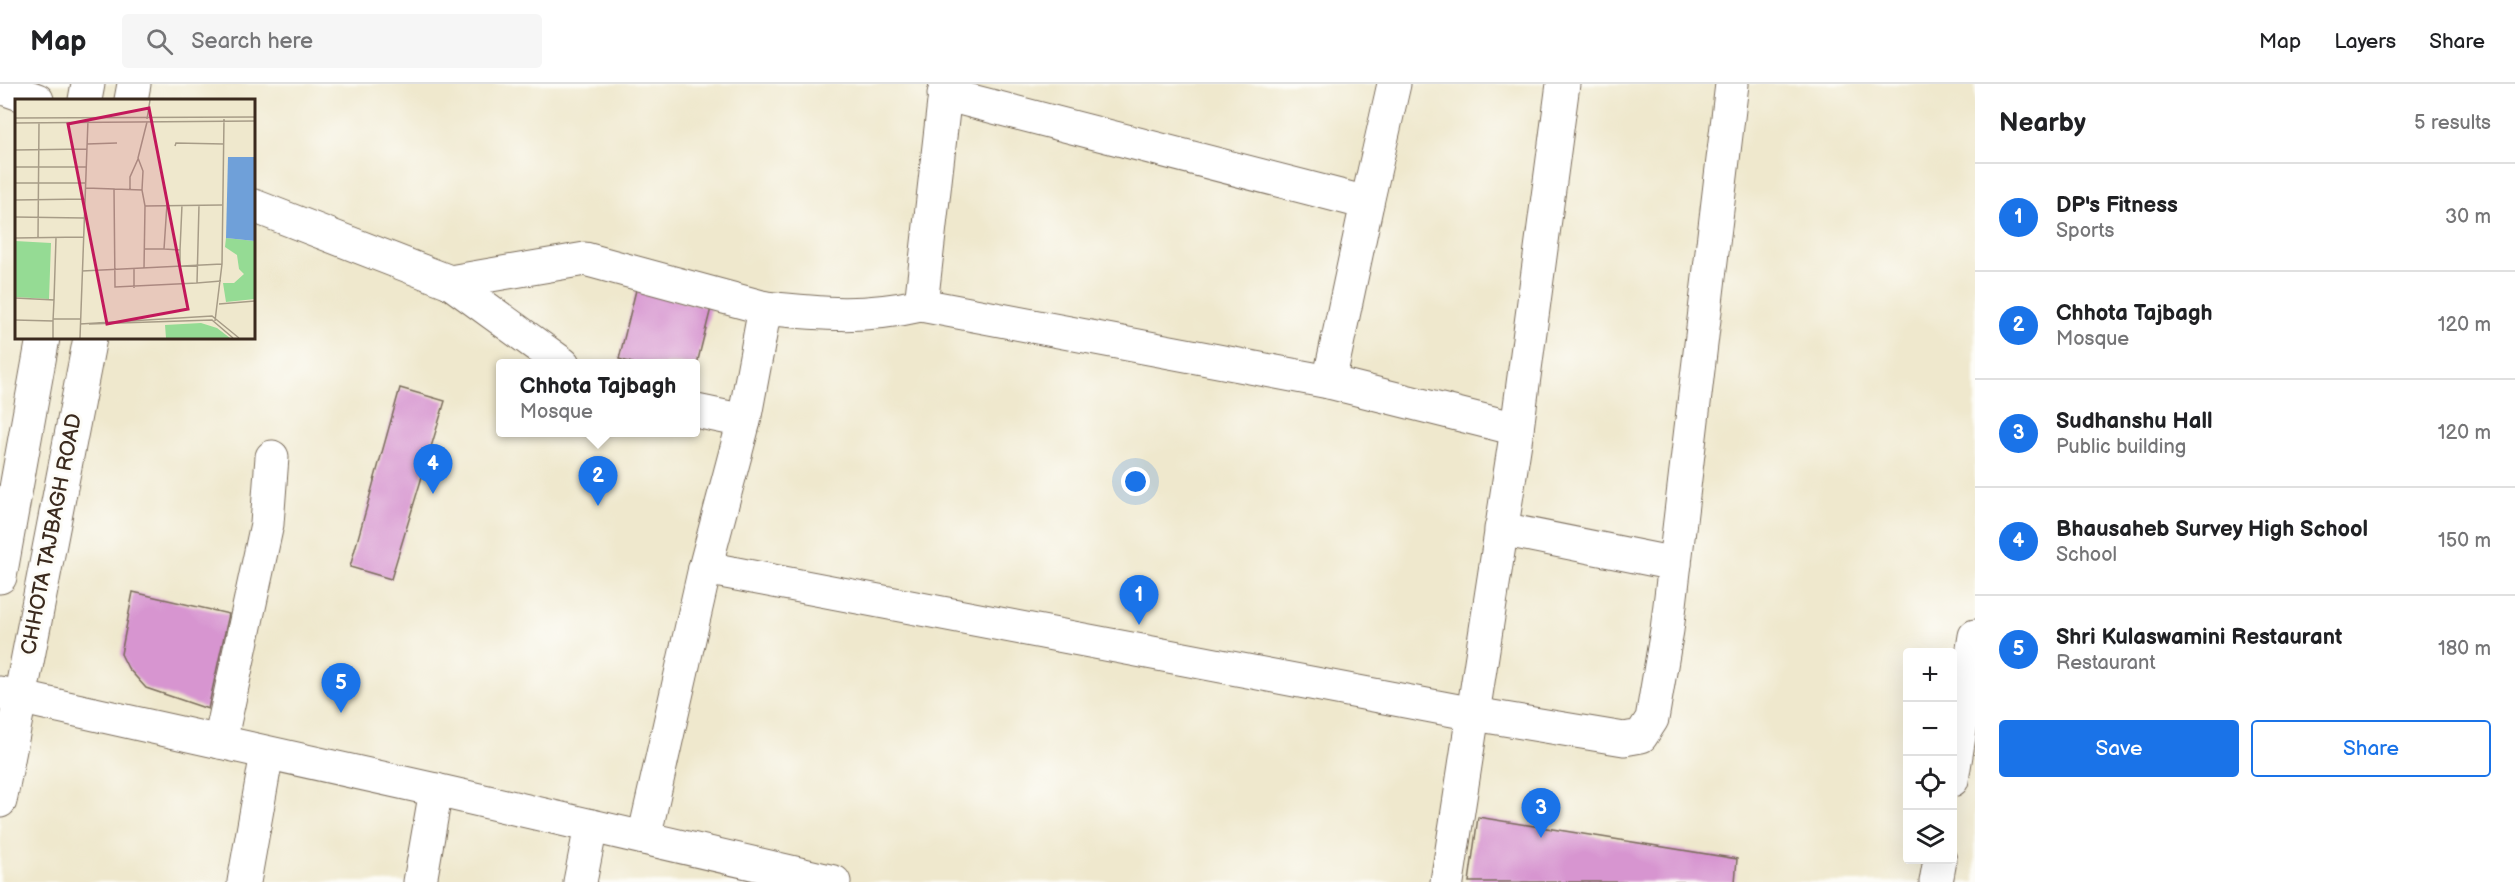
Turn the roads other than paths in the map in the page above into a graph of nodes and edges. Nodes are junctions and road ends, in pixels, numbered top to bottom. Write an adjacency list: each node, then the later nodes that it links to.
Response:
1 (88, 84): 9 (street)
2 (134, 84): 10 (street)
3 (1394, 84): 11 (street)
4 (1563, 84): 22 (street)
5 (1732, 84): 25 (street)
6 (0, 87): 8 (street)
7 (945, 89): 11 (street); 14 (street)
8 (34, 99)
9 (85, 99)
10 (131, 99)
11 (1367, 203): 19 (street)
12 (255, 206): 13 (street)
13 (450, 282): 15 (street); 18 (street)
14 (921, 305): 15 (street); 19 (street)
15 (765, 308): 21 (street)
16 (43, 339): 27 (street)
17 (90, 339): 29 (street, CHHOTA TAJBAGH ROAD)
18 (557, 359)
19 (1329, 382): 22 (street)
20 (700, 412): 21 (street)
21 (744, 421): 26 (street)
22 (1517, 429): 24 (street)
23 (272, 457): 31 (street)
24 (1501, 529): 25 (street); 30 (street)
25 (1675, 564): 30 (street)
26 (705, 568): 30 (street); 37 (street)
27 (0, 577)
28 (1975, 636): 33 (street)
29 (10, 695): 31 (street); 35 (street, CHHOTA TAJBAGH ROAD)
30 (1474, 714): 44 (street)
31 (220, 742): 32 (street)
32 (267, 753): 34 (street); 40 (street)
33 (1957, 756)
34 (436, 790): 36 (street); 41 (street)
35 (0, 801)
36 (591, 826): 37 (street); 42 (street)
37 (644, 838): 39 (street)
38 (1939, 864): 45 (street)
39 (742, 871): 43 (street)
40 (244, 882)
41 (420, 882)
42 (580, 882)
43 (834, 882)
44 (1447, 882)
45 (1936, 882)

